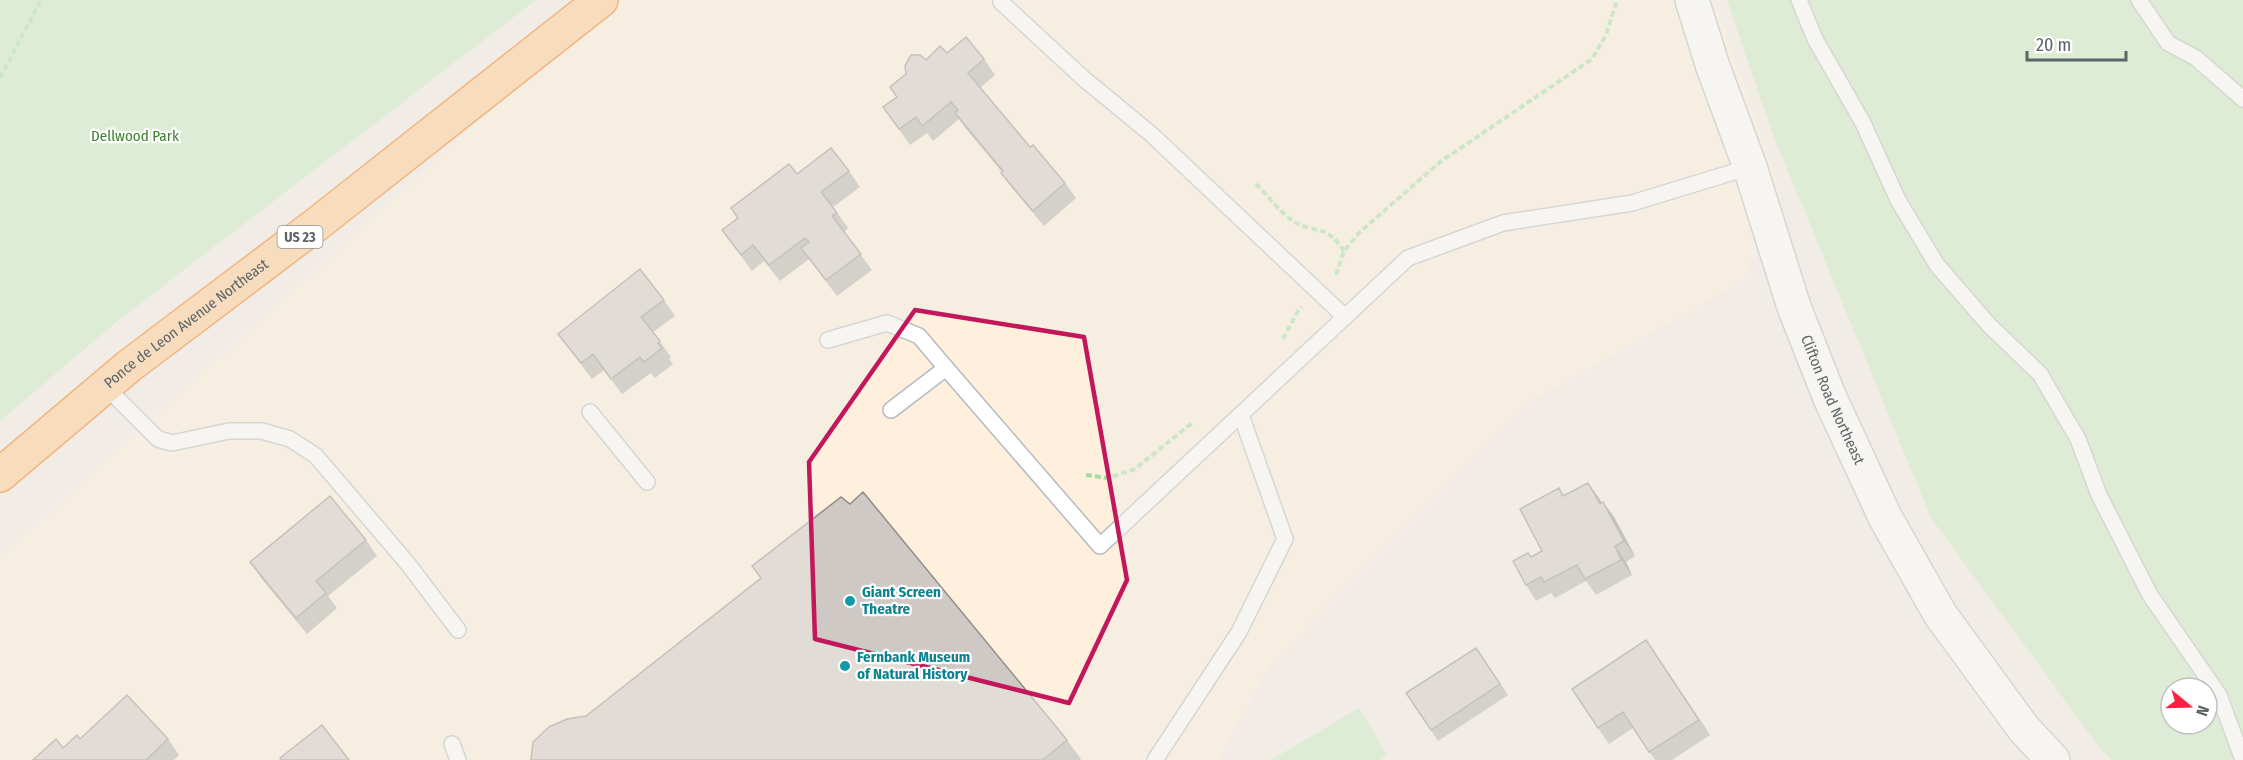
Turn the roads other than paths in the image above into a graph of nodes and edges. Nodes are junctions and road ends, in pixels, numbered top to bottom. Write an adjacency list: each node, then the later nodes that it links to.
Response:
1 (602, 0): 11 (highway, Ponce de Leon Avenue Northeast / US 23)
2 (1692, 0): 7 (street, Clifton Road Northeast)
3 (1799, 0): 22 (lane)
4 (2139, 0): 6 (lane)
5 (1001, 2): 8 (lane)
6 (2243, 99)
7 (1750, 166): 8 (lane); 21 (street, Clifton Road Northeast)
8 (1345, 317): 14 (lane)
9 (828, 340): 10 (lane)
10 (946, 368): 12 (lane); 14 (lane)
11 (105, 386): 15 (highway, Ponce de Leon Avenue Northeast / US 23); 17 (lane)
12 (891, 410)
13 (590, 412): 16 (lane)
14 (1240, 415): 20 (lane)
15 (0, 475)
16 (647, 482)
17 (458, 630)
18 (452, 744): 19 (lane)
19 (458, 760)
20 (1155, 760)
21 (2052, 760)
22 (2243, 760)

